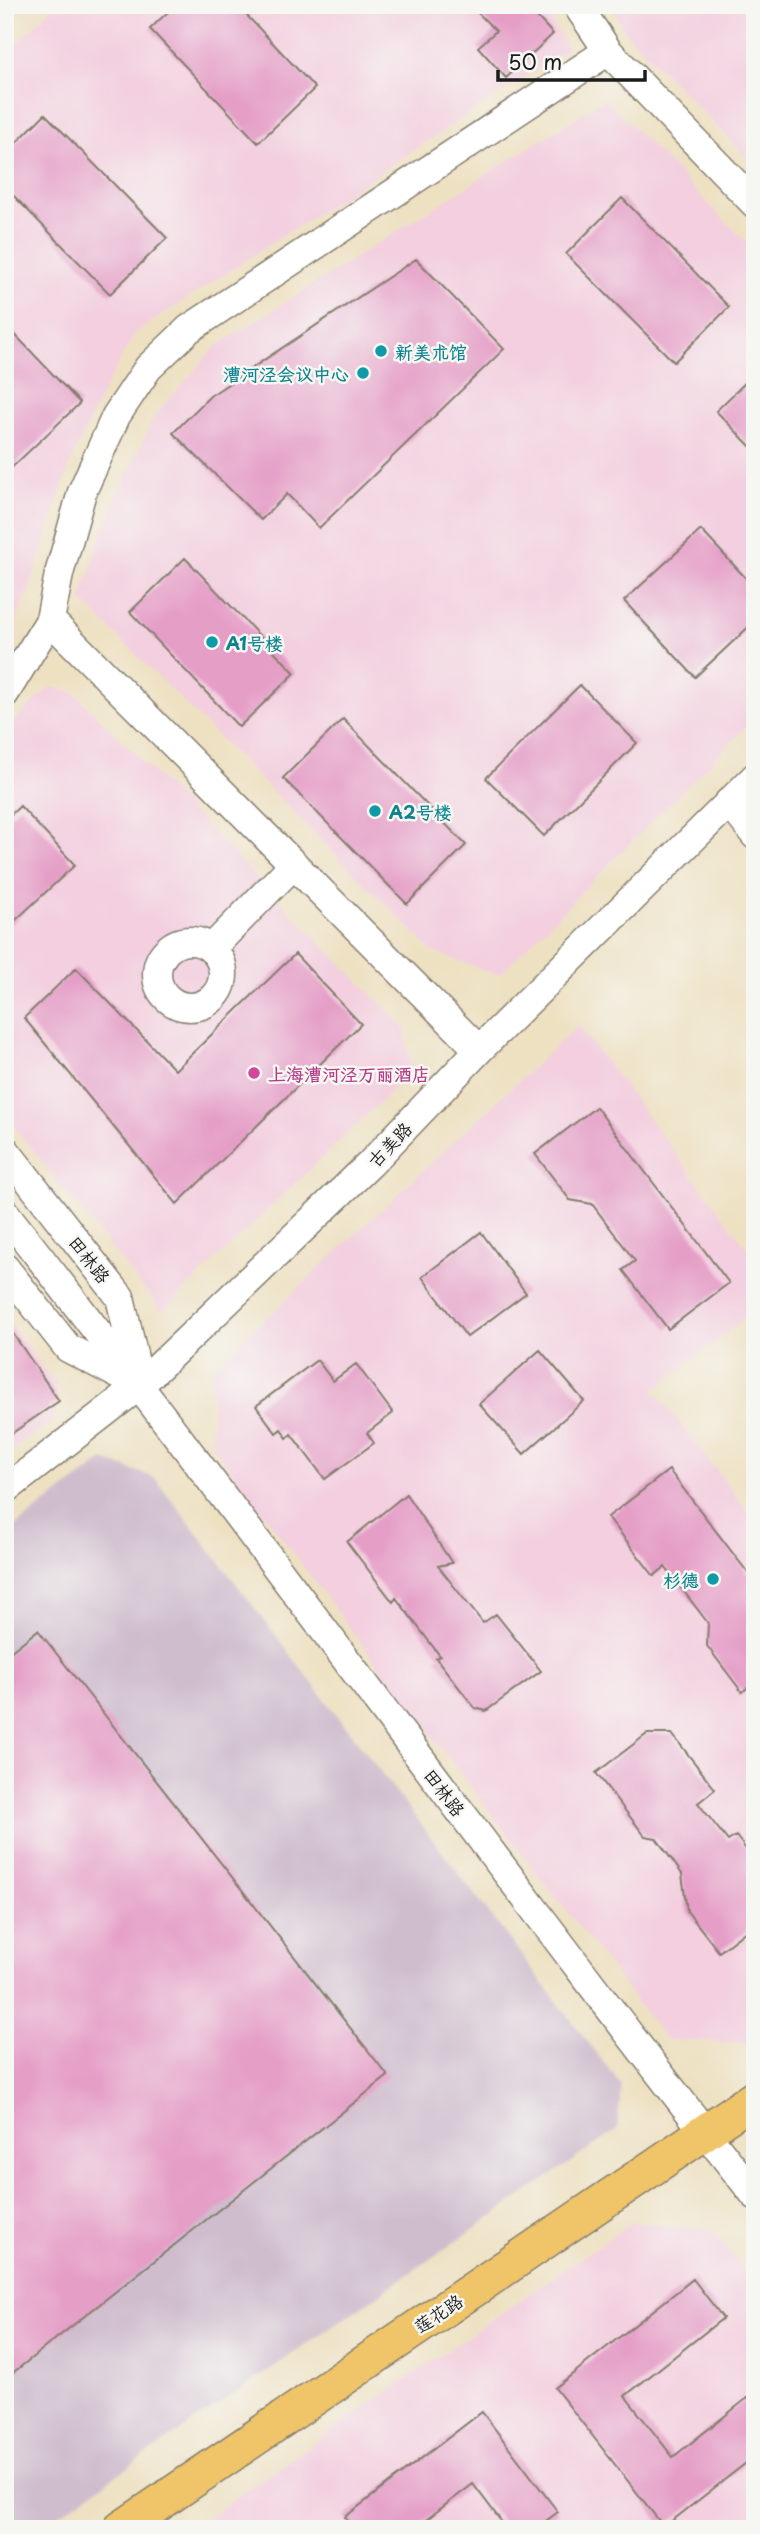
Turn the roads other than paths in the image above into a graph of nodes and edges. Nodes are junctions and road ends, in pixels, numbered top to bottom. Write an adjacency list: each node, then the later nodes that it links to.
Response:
1 (577, 5): 2 (street)
2 (608, 51): 3 (street); 4 (street)
3 (755, 204)
4 (50, 620): 5 (street); 9 (street)
5 (5, 693)
6 (755, 777): 7 (street, 古美路)
7 (729, 802): 8 (street); 11 (street, 古美路)
8 (755, 835)
9 (294, 864): 10 (street); 11 (street)
10 (211, 949)
11 (480, 1050): 15 (street, 古美路)
12 (5, 1150): 15 (street, 田林路)
13 (5, 1213): 15 (street, 田林路)
14 (5, 1268): 15 (street, 田林路)
15 (140, 1385): 16 (street, 古美路); 18 (street, 田林路)
16 (5, 1490)
17 (755, 2098): 18 (main road, 莲花路)
18 (704, 2132): 19 (street, 田林路); 20 (main road, 莲花路)
19 (755, 2195)
20 (121, 2529)

